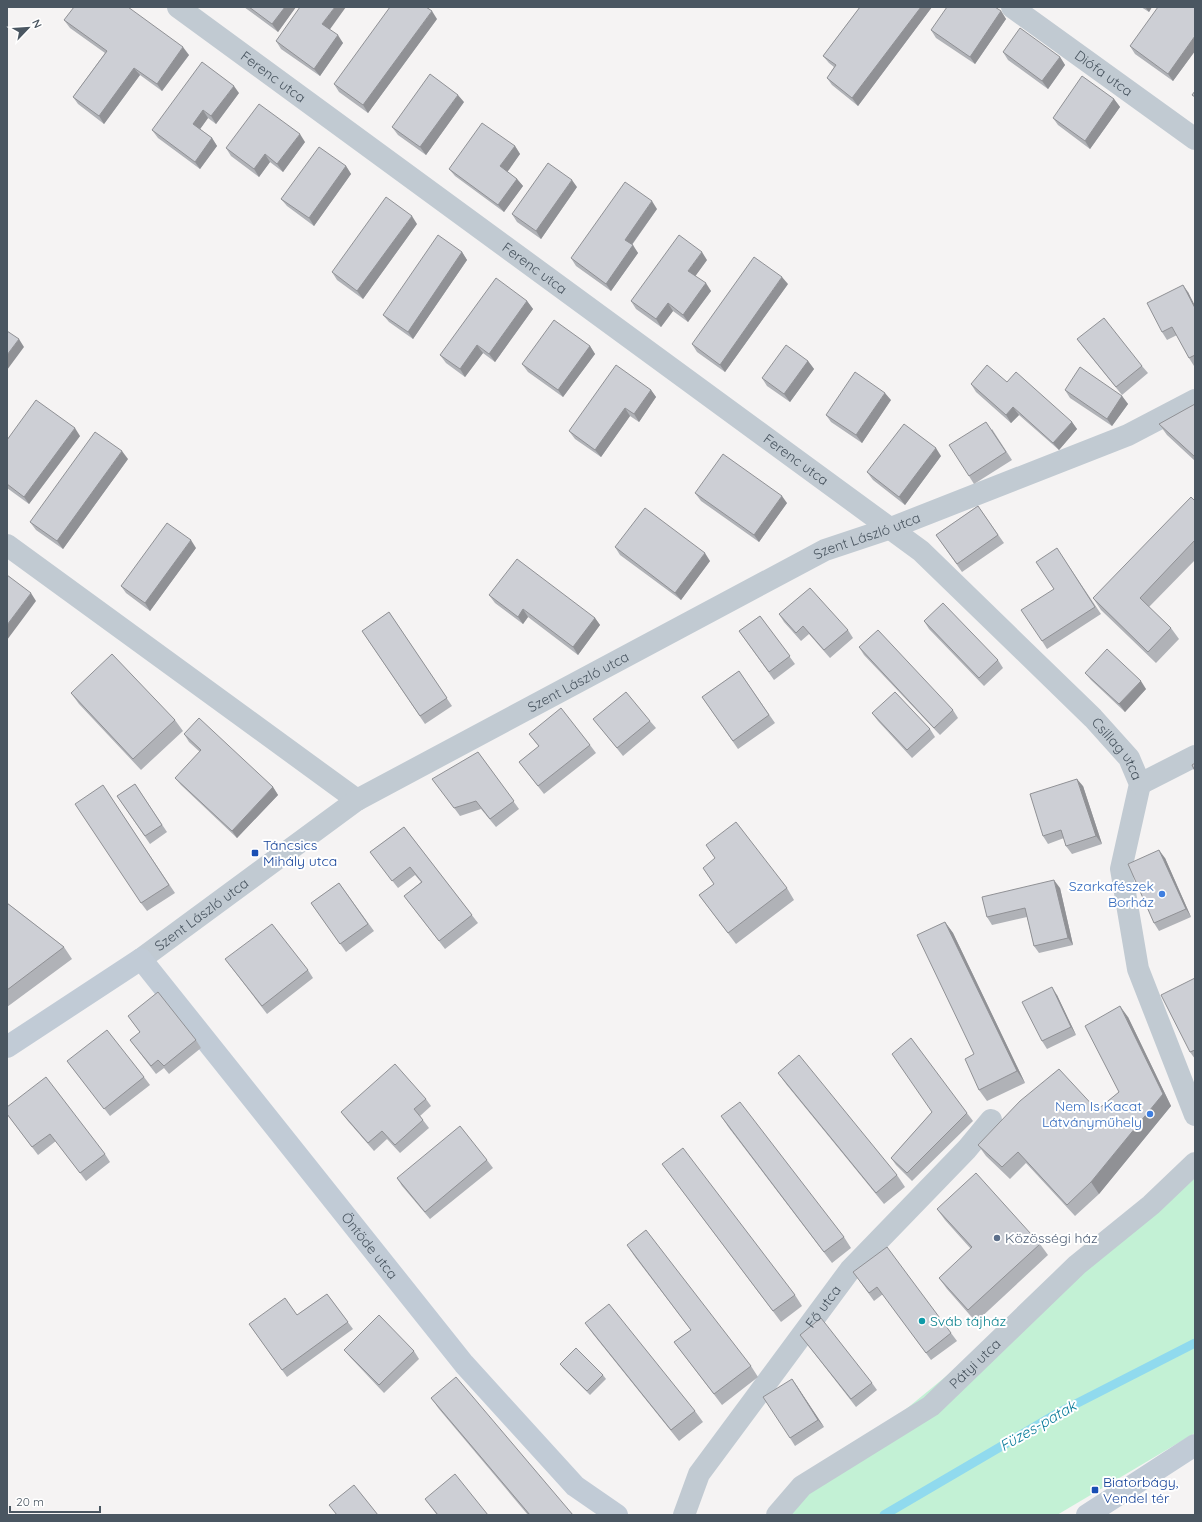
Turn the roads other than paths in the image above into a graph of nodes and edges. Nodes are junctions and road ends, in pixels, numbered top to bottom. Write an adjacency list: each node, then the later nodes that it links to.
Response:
1 (178, 7): 5 (street, Ferenc utca)
2 (1012, 7): 3 (street, Diófa utca)
3 (1195, 139)
4 (1195, 400): 5 (street, Szent László utca)
5 (891, 528): 8 (street, Csillag utca); 9 (street, Szent László utca)
6 (7, 545): 9 (street)
7 (1195, 756): 8 (street)
8 (1140, 784): 12 (street, Csillag utca)
9 (357, 800): 10 (street, Szent László utca)
10 (140, 959): 11 (street, Szent László utca); 16 (street, Öntöde utca)
11 (7, 1047)
12 (1195, 1116)
13 (991, 1120): 17 (street, Fő utca)
14 (1195, 1163): 18 (street, Pátyi utca)
15 (1195, 1446): 19 (street)
16 (617, 1515)
17 (684, 1515)
18 (777, 1515)
19 (1087, 1515)

